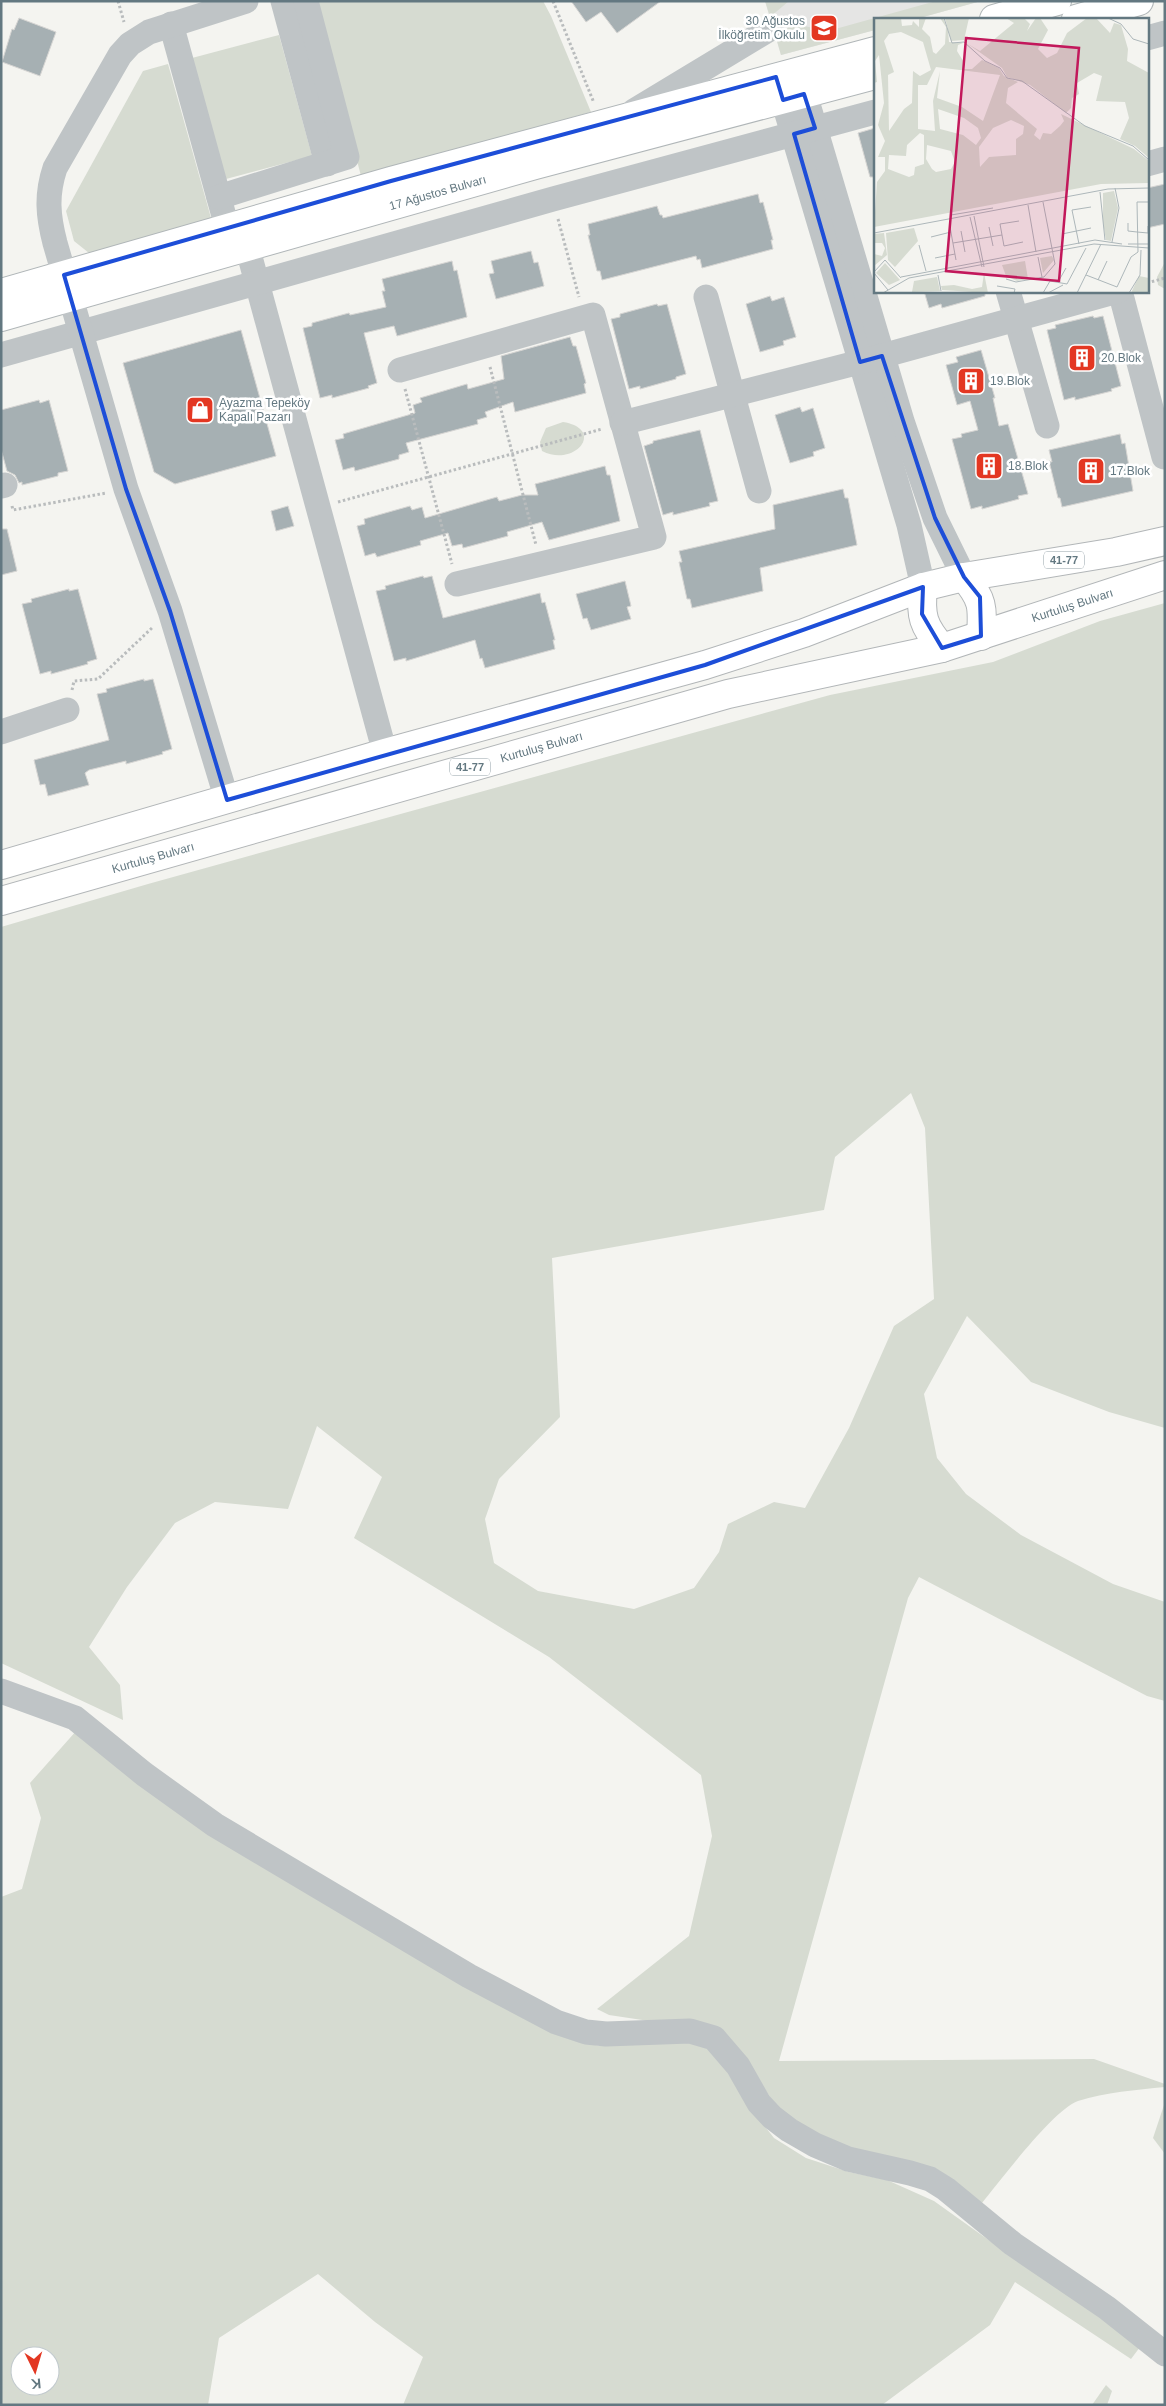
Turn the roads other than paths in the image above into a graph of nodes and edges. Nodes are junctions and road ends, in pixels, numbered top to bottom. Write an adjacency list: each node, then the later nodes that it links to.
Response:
1 (246, 1): 8 (street)
2 (283, 1): 19 (street)
3 (306, 1): 19 (street)
4 (1057, 1): 6 (main road)
5 (1138, 1): 7 (main road)
6 (998, 18)
7 (1079, 18)
8 (171, 24): 21 (street); 25 (street)
9 (773, 27): 16 (street)
10 (1165, 33): 11 (street)
11 (1148, 38)
12 (874, 51): 14 (main road, 17 Ağustos Bulvarı)
13 (874, 75): 14 (main road, 17 Ağustos Bulvarı)
14 (790, 86): 16 (main road, 17 Ağustos Bulvarı); 17 (street); 23 (main road, 17 Ağustos Bulvarı)
15 (874, 112): 17 (street)
16 (609, 115): 22 (main road, 17 Ağustos Bulvarı)
17 (804, 131): 24 (street); 35 (street)
18 (1165, 159): 20 (street)
19 (326, 164): 21 (street)
20 (1148, 164)
21 (219, 197): 22 (street)
22 (227, 226): 25 (main road, 17 Ağustos Bulvarı)
23 (247, 246): 24 (street); 25 (main road, 17 Ağustos Bulvarı)
24 (257, 282): 33 (street); 52 (street)
25 (68, 286): 29 (main road, 17 Ağustos Bulvarı); 31 (main road, 17 Ağustos Bulvarı); 33 (street)
26 (1008, 292): 32 (street)
27 (1115, 292): 32 (street)
28 (1119, 292): 38 (street)
29 (1, 293)
30 (706, 297): 37 (street)
31 (1, 317)
32 (1016, 320): 35 (street); 40 (street)
33 (82, 332): 34 (street); 53 (street)
34 (1, 355)
35 (871, 359): 37 (street); 45 (street); 47 (street)
36 (400, 370): 39 (street)
37 (734, 393): 39 (street); 42 (street)
38 (1156, 399): 41 (street)
39 (622, 423): 46 (street)
40 (1047, 426)
41 (1164, 457)
42 (759, 490)
43 (1165, 541): 45 (main road, 41-77)
44 (1165, 575): 48 (main road, Kurtuluş Bulvarı)
45 (964, 577): 47 (main road); 48 (main road)
46 (457, 584)
47 (923, 587): 49 (main road); 52 (main road)
48 (981, 636): 49 (main road)
49 (942, 648): 55 (main road, Kurtuluş Bulvarı / 41-77)
50 (67, 710): 51 (street)
51 (1, 732)
52 (385, 753): 53 (main road)
53 (227, 800): 54 (main road)
54 (1, 865)
55 (1, 901)
56 (1, 1691): 57 (street)
57 (1165, 2354)

